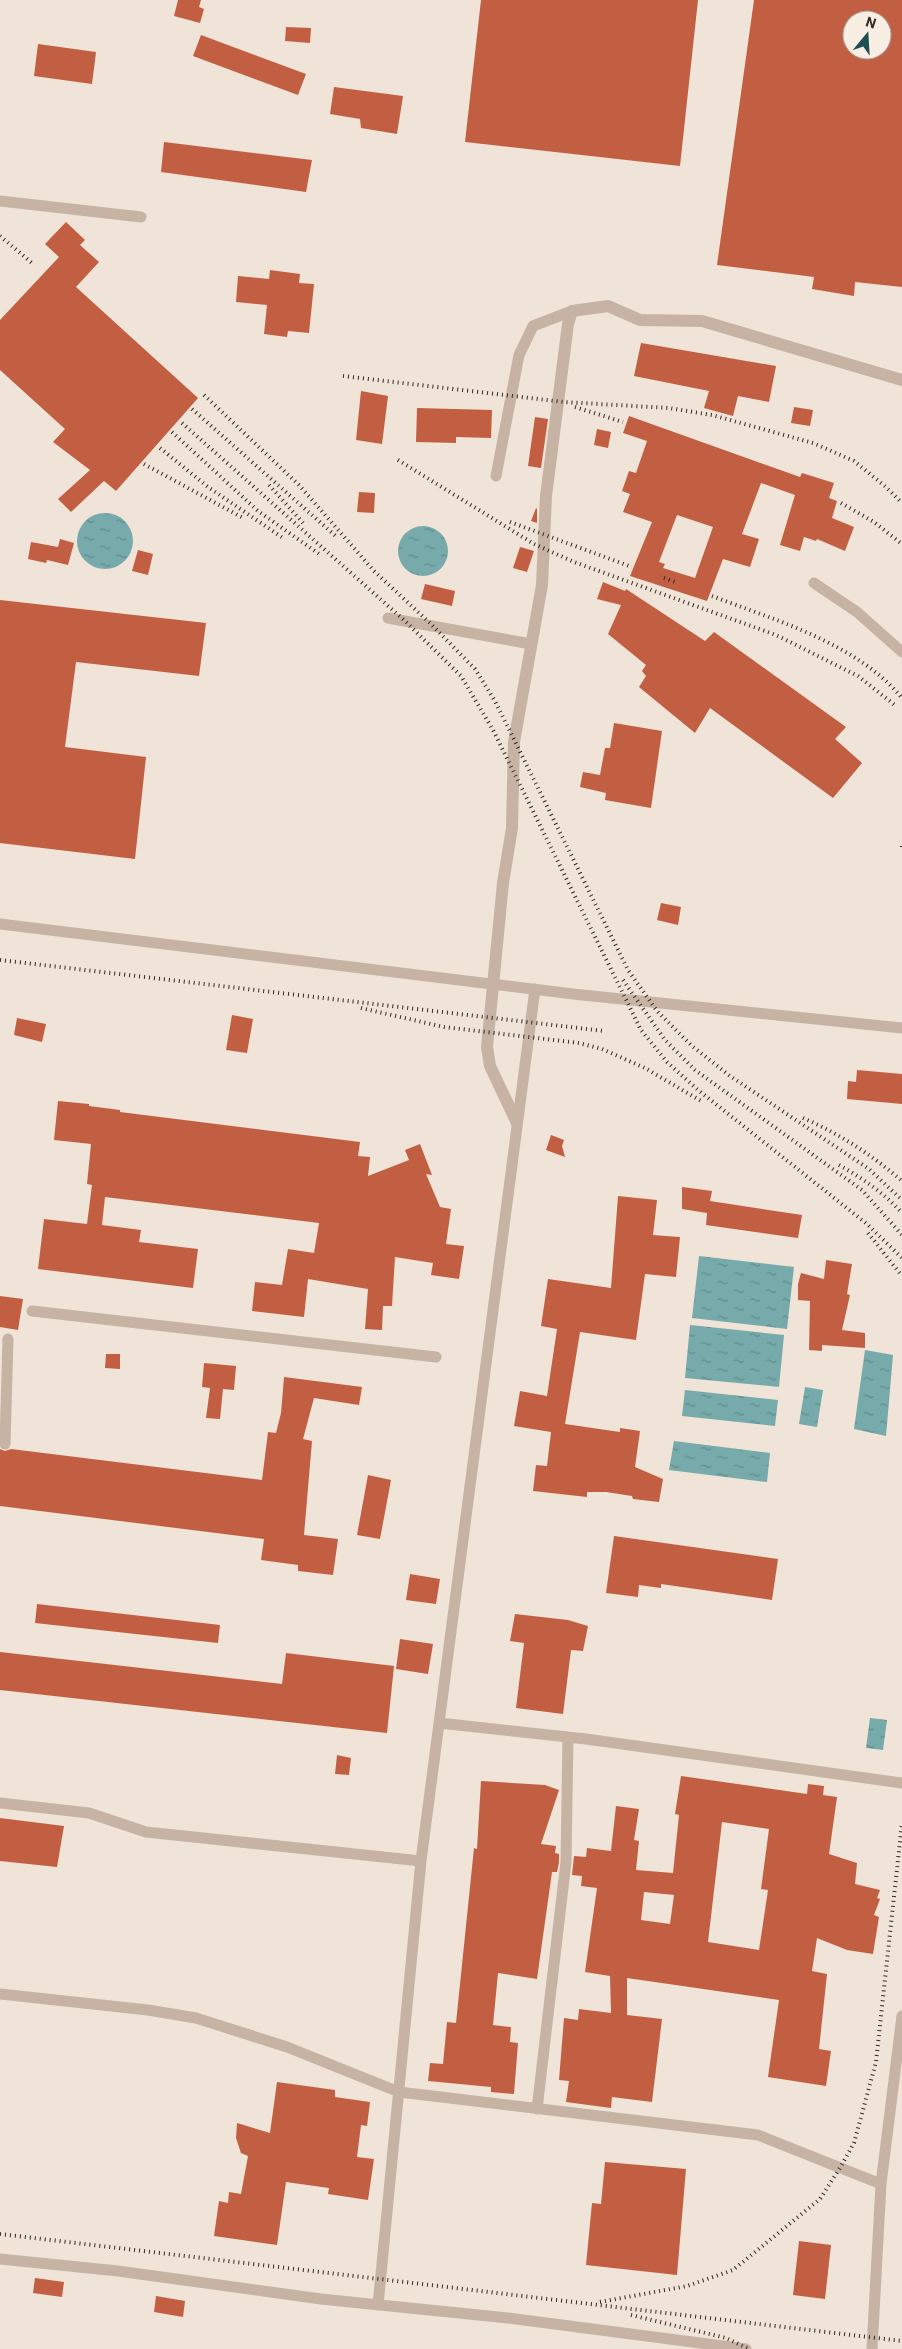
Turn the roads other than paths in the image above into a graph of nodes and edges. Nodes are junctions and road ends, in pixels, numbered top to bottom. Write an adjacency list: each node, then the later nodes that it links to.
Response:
1 (0, 201): 2 (lane)
2 (141, 217)
3 (572, 311): 4 (street); 5 (lane); 8 (street)
4 (902, 380)
5 (496, 476)
6 (814, 584): 9 (lane)
7 (388, 618): 8 (lane)
8 (531, 644): 11 (street)
9 (902, 652)
10 (0, 924): 11 (lane)
11 (494, 984): 12 (lane); 14 (street)
12 (535, 989): 13 (lane); 14 (lane)
13 (902, 1028)
14 (517, 1123): 19 (lane)
15 (32, 1310): 17 (lane)
16 (8, 1339): 18 (lane)
17 (436, 1357)
18 (4, 1444)
19 (439, 1723): 20 (lane); 23 (lane)
20 (568, 1738): 21 (lane); 27 (lane)
21 (902, 1783)
22 (0, 1803): 23 (lane)
23 (421, 1861): 26 (lane)
24 (0, 1994): 26 (lane)
25 (902, 2016): 28 (lane)
26 (399, 2092): 27 (lane); 30 (lane)
27 (538, 2109): 28 (lane)
28 (882, 2184): 32 (lane)
29 (0, 2259): 30 (lane)
30 (378, 2305): 31 (lane)
31 (746, 2349)
32 (872, 2349)

